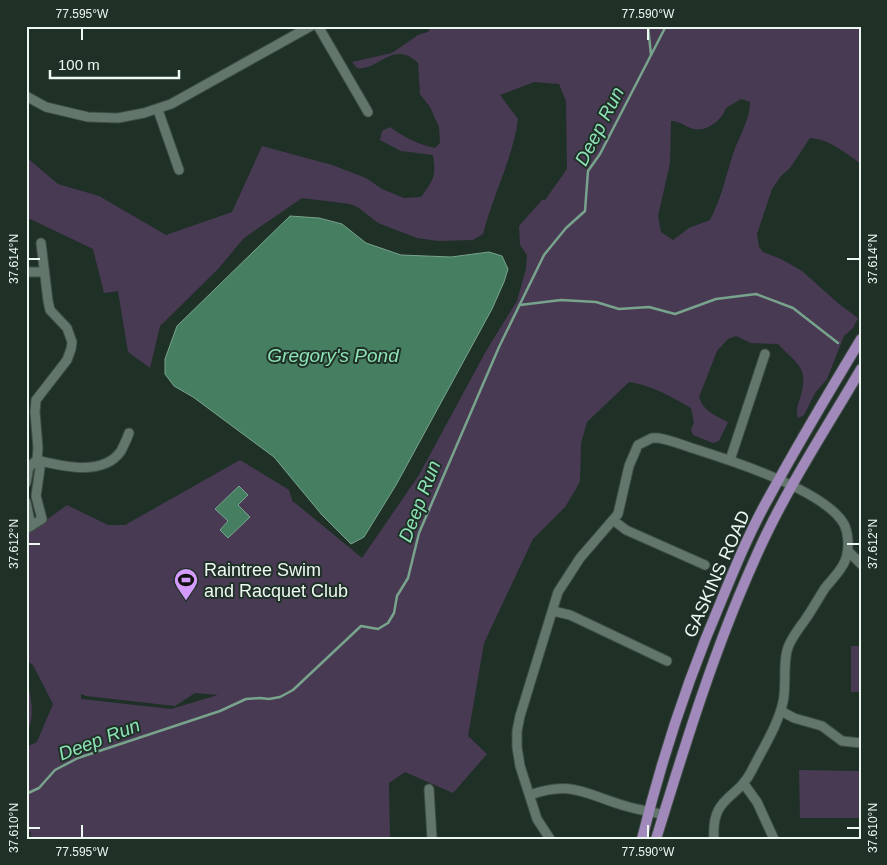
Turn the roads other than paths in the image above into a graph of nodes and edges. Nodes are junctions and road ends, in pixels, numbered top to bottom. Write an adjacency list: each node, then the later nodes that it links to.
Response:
1 (311, 26): 4 (street)
2 (318, 26): 5 (street)
3 (26, 96): 4 (street)
4 (158, 110): 6 (street)
5 (368, 112)
6 (179, 170)
7 (41, 243): 9 (street)
8 (26, 272): 9 (street)
9 (44, 272): 13 (street)
10 (861, 339): 17 (main road, GASKINS ROAD)
11 (765, 354): 16 (street)
12 (861, 369): 19 (main road, GASKINS ROAD)
13 (31, 400): 15 (street)
14 (129, 433): 15 (street)
15 (37, 460): 18 (street); 22 (street)
16 (730, 460): 17 (street); 21 (street)
17 (780, 479): 19 (street); 33 (main road, GASKINS ROAD)
18 (26, 483)
19 (792, 486): 23 (street); 34 (main road, GASKINS ROAD)
20 (26, 502): 22 (street)
21 (613, 520): 25 (street); 26 (street)
22 (29, 527)
23 (848, 551): 24 (street); 28 (street)
24 (861, 564)
25 (705, 565)
26 (553, 611): 27 (street); 32 (street)
27 (667, 660)
28 (781, 711): 29 (street); 30 (street)
29 (861, 743)
30 (744, 784): 39 (street); 40 (street)
31 (429, 789): 35 (street)
32 (530, 795): 33 (street); 36 (street)
33 (649, 811): 34 (street); 37 (main road, GASKINS ROAD)
34 (664, 815): 38 (main road, GASKINS ROAD)
35 (432, 839)
36 (550, 839)
37 (642, 839)
38 (656, 839)
39 (714, 839)
40 (774, 839)

